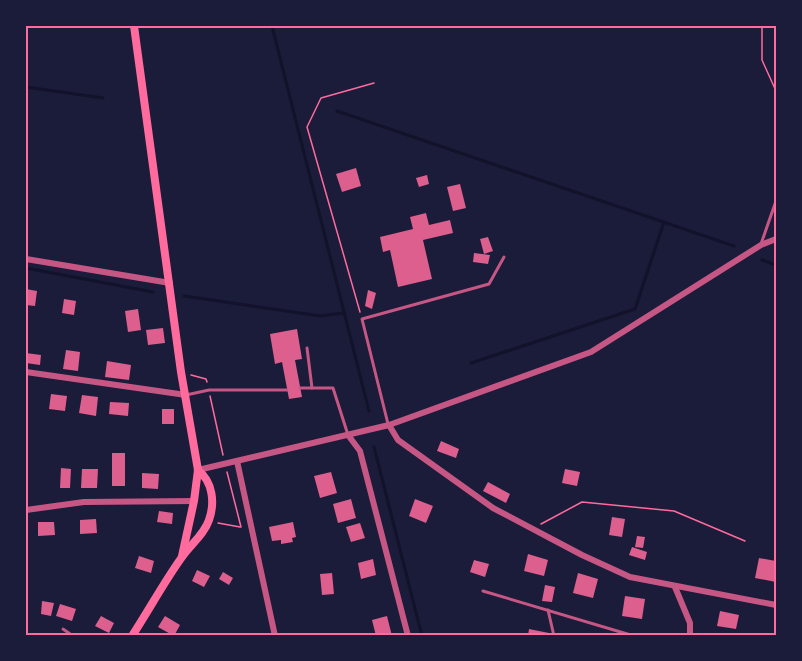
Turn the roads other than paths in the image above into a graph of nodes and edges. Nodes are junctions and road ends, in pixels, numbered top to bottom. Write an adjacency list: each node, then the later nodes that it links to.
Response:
1 (134, 26): 7 (main road)
2 (777, 201): 4 (lane)
3 (777, 239): 4 (street)
4 (761, 246): 14 (street)
5 (504, 256): 14 (lane)
6 (26, 259): 7 (street)
7 (171, 283): 13 (main road)
8 (307, 348): 11 (lane)
9 (26, 372): 13 (street)
10 (300, 388): 11 (lane)
11 (312, 388): 15 (lane)
12 (287, 390): 13 (lane)
13 (186, 395): 17 (main road)
14 (389, 425): 15 (street); 21 (street)
15 (348, 435): 16 (street); 29 (street)
16 (237, 461): 17 (street); 28 (street)
17 (198, 470): 18 (main road); 20 (main road)
18 (194, 501): 19 (street); 20 (main road)
19 (26, 510)
20 (182, 556): 27 (main road)
21 (675, 587): 23 (street); 32 (street)
22 (483, 591): 24 (lane)
23 (777, 605)
24 (548, 610): 30 (lane); 31 (lane)
25 (63, 629): 26 (lane)
26 (73, 636)
27 (132, 636)
28 (275, 636)
29 (408, 636)
30 (554, 636)
31 (634, 636)
32 (690, 636)

